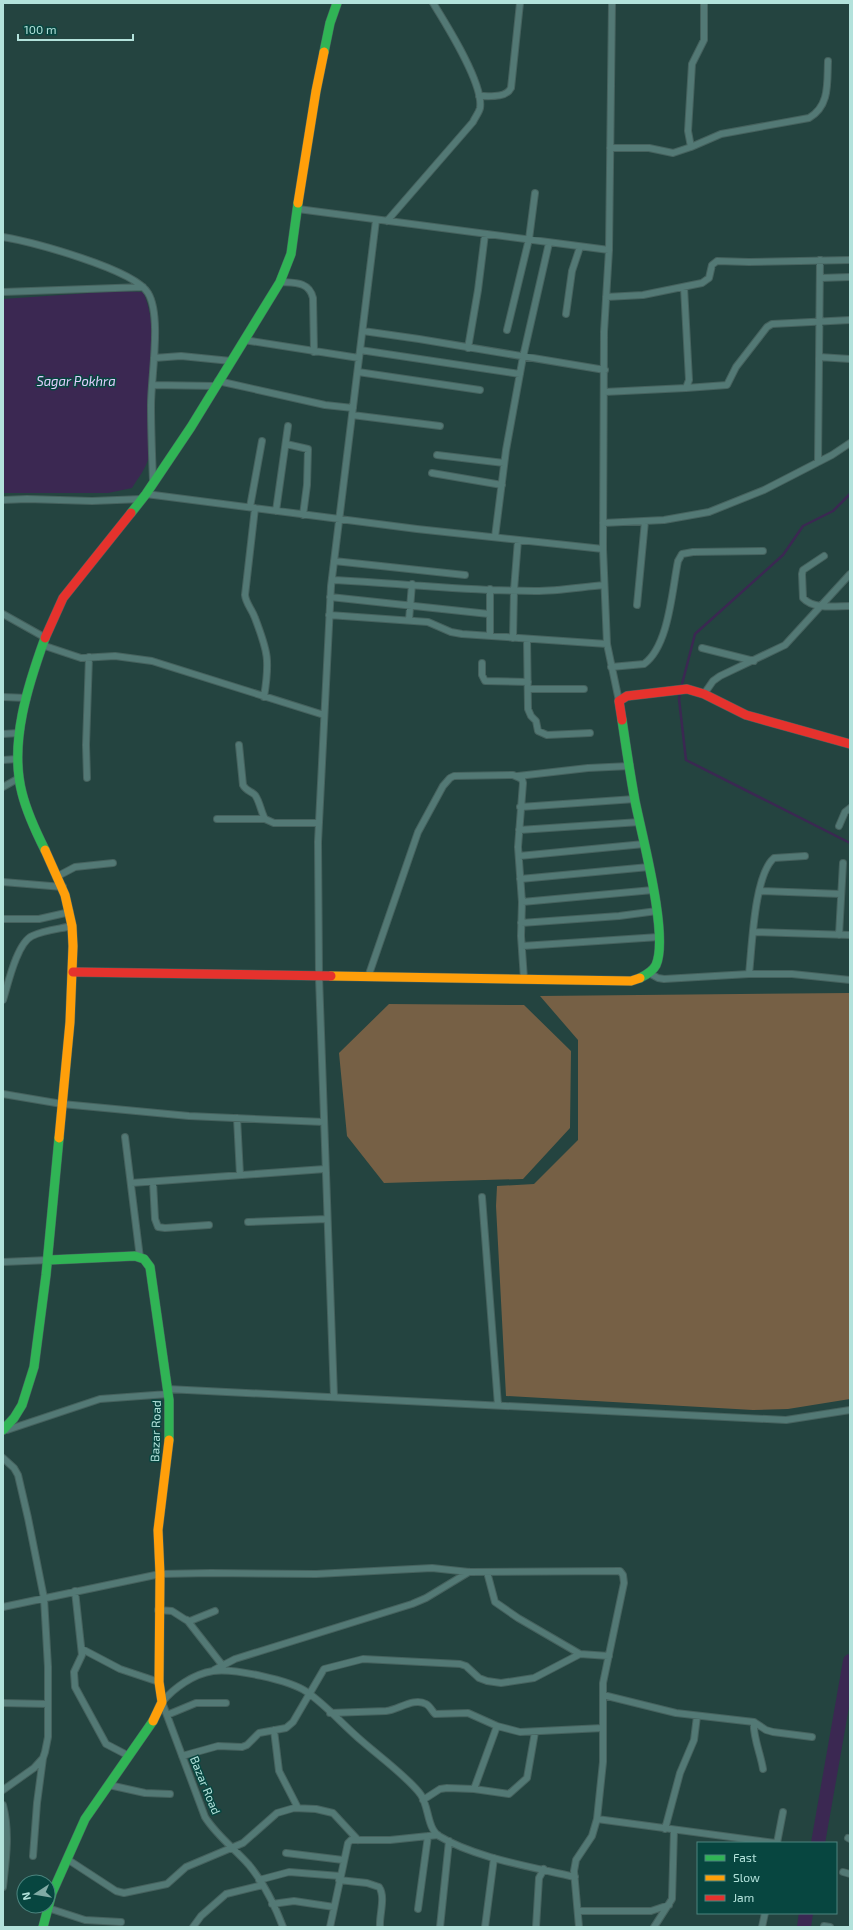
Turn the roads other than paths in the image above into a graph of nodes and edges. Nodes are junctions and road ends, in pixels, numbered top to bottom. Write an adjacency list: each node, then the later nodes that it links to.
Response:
1 (337, 3): 11 (main road)
2 (433, 3): 7 (street)
3 (520, 3): 7 (street)
4 (612, 3): 8 (street)
5 (704, 3): 9 (street)
6 (828, 61): 9 (street)
7 (480, 96): 13 (street)
8 (610, 148): 9 (street); 19 (street)
9 (691, 148)
10 (535, 193): 16 (street)
11 (298, 209): 12 (street); 24 (main road)
12 (376, 220): 13 (street); 33 (street)
13 (387, 221): 14 (street)
14 (485, 234): 16 (street); 35 (street)
15 (3, 237): 25 (street)
16 (529, 240): 17 (street); 32 (street)
17 (549, 242): 18 (street); 38 (street)
18 (580, 247): 19 (street); 29 (street)
19 (609, 250): 28 (street)
20 (820, 260): 21 (street); 23 (street); 26 (street)
21 (850, 260)
22 (850, 277): 23 (street)
23 (820, 278): 31 (street)
24 (280, 282): 34 (main road); 37 (street)
25 (143, 287): 27 (street); 40 (street)
26 (684, 287): 28 (street); 49 (street)
27 (3, 292)
28 (606, 297): 44 (street)
29 (566, 314)
30 (850, 320): 31 (street)
31 (819, 322): 39 (street); 49 (street)
32 (507, 330)
33 (363, 331): 35 (street); 36 (street)
34 (244, 340): 37 (street); 43 (main road)
35 (468, 348): 38 (street)
36 (360, 350): 41 (street); 46 (street)
37 (314, 352): 41 (street)
38 (523, 357): 44 (street); 46 (street)
39 (819, 357): 42 (street); 60 (street)
40 (154, 358): 43 (street); 48 (street)
41 (359, 358): 45 (street)
42 (850, 359)
43 (231, 361): 47 (main road)
44 (605, 370): 51 (street)
45 (358, 372): 50 (street); 52 (street)
46 (520, 374): 61 (street)
47 (217, 384): 48 (street); 52 (street); 63 (main road)
48 (152, 385): 63 (street)
49 (686, 388): 51 (street)
50 (480, 390)
51 (604, 392): 72 (street)
52 (353, 408): 53 (street)
53 (352, 415): 55 (street); 70 (street)
54 (288, 426): 58 (street)
55 (440, 426)
56 (262, 441): 67 (street)
57 (850, 443): 60 (street)
58 (286, 444): 68 (street); 69 (street)
59 (437, 455): 61 (street)
60 (818, 462): 71 (street)
61 (504, 463): 64 (street)
62 (432, 473): 64 (street)
63 (153, 483): 65 (main road)
64 (502, 485): 73 (street)
65 (144, 496): 66 (street); 67 (street); 98 (main road)
66 (3, 500)
67 (252, 508): 68 (street); 109 (street)
68 (276, 511): 69 (street)
69 (303, 515): 70 (street)
70 (339, 519): 73 (street); 78 (street)
71 (645, 521): 72 (street); 88 (street)
72 (603, 523): 75 (street)
73 (495, 537): 74 (street)
74 (518, 540): 75 (street); 85 (street)
75 (603, 549): 83 (street)
76 (763, 551): 104 (street)
77 (824, 556): 89 (street)
78 (334, 561): 80 (street); 81 (street)
79 (850, 574): 89 (street)
80 (465, 575)
81 (332, 580): 82 (street); 86 (street)
82 (412, 584): 84 (street); 87 (street)
83 (604, 585): 85 (street); 99 (street)
84 (490, 589): 85 (street); 92 (street)
85 (514, 590): 96 (street)
86 (330, 597): 87 (street); 93 (street)
87 (410, 604): 92 (street); 94 (street)
88 (637, 605)
89 (823, 606): 90 (street); 102 (street)
90 (850, 606)
91 (3, 614): 98 (street)
92 (490, 614): 95 (street)
93 (329, 615): 94 (street); 113 (street)
94 (409, 620): 95 (street)
95 (490, 636): 96 (street)
96 (513, 638): 97 (street)
97 (527, 639): 99 (street); 105 (street)
98 (43, 641): 101 (street); 111 (main road)
99 (607, 644): 104 (street)
100 (702, 648): 102 (street)
101 (89, 657): 109 (street); 124 (street)
102 (754, 661): 108 (street)
103 (482, 663): 105 (street)
104 (611, 667): 112 (street)
105 (528, 682): 106 (street)
106 (528, 689): 107 (street); 115 (street)
107 (584, 689)
108 (704, 694): 112 (main road); 117 (main road)
109 (264, 696): 113 (street)
110 (3, 697): 111 (street)
111 (27, 698): 114 (main road)
112 (619, 701): 121 (main road)
113 (324, 715): 132 (street)
114 (19, 733): 116 (street); 119 (main road)
115 (590, 733)
116 (3, 734)
117 (850, 744)
118 (239, 745): 130 (street)
119 (17, 759): 120 (street); 123 (main road)
120 (3, 760)
121 (630, 766): 122 (street); 126 (main road)
122 (518, 776): 127 (street); 164 (street)
123 (19, 778): 125 (street); 141 (main road)
124 (87, 778)
125 (3, 787)
126 (635, 799): 127 (street); 131 (main road)
127 (520, 807): 134 (street)
128 (850, 808): 133 (street)
129 (218, 819): 130 (street)
130 (265, 819): 132 (street)
131 (640, 822): 134 (street); 135 (main road)
132 (319, 823): 165 (street)
133 (839, 826)
134 (519, 830): 136 (street)
135 (644, 844): 136 (street); 140 (main road)
136 (519, 856): 142 (street)
137 (805, 856): 146 (street)
138 (113, 863): 141 (street)
139 (843, 863): 147 (street)
140 (649, 867): 142 (street); 145 (main road)
141 (58, 876): 144 (main road)
142 (520, 879): 148 (street)
143 (3, 882): 144 (street)
144 (63, 887): 150 (main road)
145 (653, 890): 148 (street); 149 (main road)
146 (760, 891): 147 (street); 154 (street)
147 (841, 894): 155 (street)
148 (522, 902): 152 (street)
149 (657, 911): 152 (street); 157 (main road)
150 (70, 912): 151 (street); 153 (main road)
151 (3, 919)
152 (521, 923): 158 (street)
153 (72, 926): 159 (main road); 163 (street)
154 (753, 932): 155 (street); 161 (street)
155 (839, 935): 156 (street)
156 (850, 935)
157 (660, 937): 158 (street); 160 (main road)
158 (522, 946): 166 (street)
159 (73, 972): 165 (main road); 170 (main road)
160 (649, 973): 161 (street); 166 (main road)
161 (749, 974): 167 (street)
162 (3, 975): 163 (street)
163 (11, 976): 168 (street)
164 (368, 976): 165 (main road); 166 (main road)
165 (318, 977): 172 (street)
166 (524, 979)
167 (850, 980)
168 (3, 1000)
169 (3, 1094): 170 (street)
170 (62, 1104): 171 (street); 183 (main road)
171 (237, 1118): 172 (street); 175 (street)
172 (324, 1122): 174 (street)
173 (125, 1137): 177 (street)
174 (325, 1169): 175 (street); 179 (street)
175 (240, 1175): 176 (street)
176 (153, 1182): 177 (street); 181 (street)
177 (131, 1183): 182 (street)
178 (482, 1197): 187 (street)
179 (327, 1219): 180 (street); 186 (street)
180 (248, 1222)
181 (209, 1225)
182 (140, 1258): 183 (main road); 185 (main road, Bazar Road)
183 (49, 1260): 184 (street); 189 (main road)
184 (3, 1262)
185 (168, 1392): 186 (street); 189 (street); 193 (main road, Bazar Road)
186 (334, 1397): 187 (street)
187 (498, 1405): 188 (street)
188 (850, 1410)
189 (3, 1430)
190 (3, 1458): 195 (street)
191 (469, 1572): 192 (street); 193 (street); 203 (street)
192 (487, 1572): 201 (street); 202 (street)
193 (160, 1574): 194 (street); 197 (main road, Bazar Road)
194 (74, 1591): 195 (street); 200 (street)
195 (44, 1598): 196 (street); 210 (street)
196 (3, 1606)
197 (158, 1610): 199 (street); 205 (main road, Bazar Road)
198 (216, 1611): 199 (street)
199 (187, 1620): 203 (street)
200 (82, 1649): 205 (street); 221 (street)
201 (580, 1654): 202 (street); 206 (street)
202 (609, 1656): 207 (street)
203 (223, 1666): 204 (street)
204 (212, 1671): 206 (street); 208 (street)
205 (159, 1682): 208 (main road, Bazar Road)
206 (309, 1694): 212 (street); 218 (street)
207 (603, 1695): 214 (street); 217 (street)
208 (162, 1702): 213 (street, Bazar Road); 221 (main road)
209 (3, 1703): 210 (street)
210 (48, 1704): 223 (street)
211 (226, 1704): 213 (street)
212 (330, 1713): 216 (street); 229 (street)
213 (166, 1714): 222 (street, Bazar Road)
214 (697, 1716): 215 (street); 234 (street)
215 (754, 1722): 220 (street); 224 (street)
216 (497, 1726): 219 (street); 226 (street)
217 (602, 1728): 219 (street); 233 (street)
218 (274, 1730): 222 (street); 231 (street)
219 (535, 1732): 226 (street)
220 (812, 1737)
221 (129, 1756): 225 (main road)
222 (182, 1756): 243 (street, Bazar Road)
223 (43, 1758): 227 (street); 245 (street)
224 (763, 1769)
225 (109, 1784): 228 (street); 247 (main road)
226 (474, 1789): 229 (street)
227 (3, 1790)
228 (170, 1794)
229 (423, 1800): 236 (street)
230 (3, 1805): 242 (street)
231 (298, 1808): 238 (street); 243 (street)
232 (783, 1812): 241 (street)
233 (597, 1819): 234 (street); 252 (street)
234 (664, 1829): 235 (street)
235 (674, 1830): 240 (street); 258 (street)
236 (438, 1835): 237 (street); 239 (street)
237 (428, 1836): 238 (street); 260 (street)
238 (358, 1840): 248 (street)
239 (449, 1841): 246 (street); 271 (street)
240 (768, 1842)
241 (776, 1842)
242 (5, 1847): 256 (street)
243 (231, 1847): 247 (street); 254 (street, Bazar Road)
244 (286, 1853): 248 (street)
245 (33, 1856)
246 (494, 1858): 249 (street); 272 (street)
247 (67, 1859): 255 (main road)
248 (343, 1860): 253 (street)
249 (544, 1869): 252 (street); 273 (street)
250 (843, 1872): 251 (street)
251 (850, 1874)
252 (575, 1877): 262 (street)
253 (339, 1878): 254 (street); 259 (street); 270 (street)
254 (261, 1883): 257 (street, Bazar Road); 267 (street)
255 (56, 1884)
256 (3, 1887)
257 (272, 1904): 259 (street); 268 (street, Bazar Road)
258 (668, 1904): 262 (street); 275 (street)
259 (334, 1908): 269 (street)
260 (418, 1909)
261 (56, 1911): 265 (street)
262 (578, 1911): 274 (street)
263 (46, 1914): 266 (main road)
264 (764, 1914): 276 (street)
265 (121, 1922)
266 (43, 1927)
267 (193, 1927)
268 (283, 1927)
269 (330, 1927)
270 (380, 1927)
271 (440, 1927)
272 (485, 1927)
273 (536, 1927)
274 (579, 1927)
275 (654, 1927)
276 (762, 1927)

